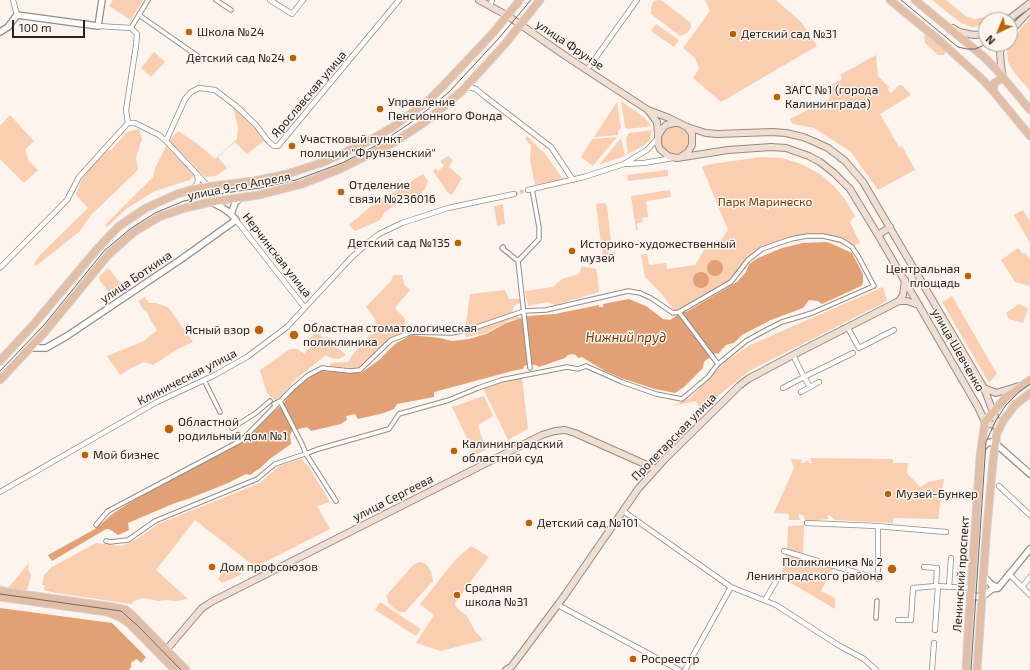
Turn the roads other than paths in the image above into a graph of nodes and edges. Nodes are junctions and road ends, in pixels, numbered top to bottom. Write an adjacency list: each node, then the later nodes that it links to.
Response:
1 (13, 0): 19 (street)
2 (102, 0): 25 (street)
3 (148, 0): 20 (street)
4 (216, 0): 16 (street)
5 (270, 0): 6 (street)
6 (303, 0)
7 (399, 0): 44 (street, Ярославская улица)
8 (479, 0): 14 (main road, улица Фрунзе)
9 (520, 0): 21 (main road, улица 9-го Апреля)
10 (540, 0): 24 (main road, улица 9-го Апреля)
11 (637, 0): 31 (street)
12 (890, 0): 36 (main road)
13 (915, 0): 23 (main road)
14 (491, 3): 21 (main road, улица Фрунзе)
15 (1030, 3): 18 (main road)
16 (230, 10)
17 (1030, 10): 22 (main road)
18 (1018, 12)
19 (17, 15): 25 (street); 27 (street)
20 (139, 15): 26 (street); 30 (street)
21 (508, 16): 24 (main road, улица Фрунзе); 50 (main road, улица 9-го Апреля)
22 (1018, 23)
23 (944, 24): 28 (main road); 33 (main road)
24 (521, 25): 31 (main road, улица Фрунзе); 32 (main road, улица 9-го Апреля)
25 (98, 26): 26 (street)
26 (131, 28): 39 (street)
27 (0, 32)
28 (978, 35)
29 (1000, 52): 33 (main road)
30 (199, 57)
31 (587, 70): 37 (main road, улица Фрунзе)
32 (476, 76): 34 (main road, улица 9-го Апреля); 35 (street)
33 (1004, 79): 36 (main road); 38 (main road)
34 (464, 88): 35 (street); 54 (main road, улица 9-го Апреля)
35 (476, 89): 49 (street)
36 (993, 91): 42 (main road)
37 (648, 110): 40 (main road, улица Фрунзе); 43 (main road, улица Фрунзе)
38 (1030, 110)
39 (128, 122): 44 (street); 62 (street)
40 (680, 123): 41 (main road, улица Шевченко); 43 (main road)
41 (687, 127): 45 (main road); 58 (main road, улица Шевченко)
42 (1030, 136)
43 (658, 138): 46 (main road); 47 (street)
44 (166, 141): 48 (street)
45 (681, 157): 46 (main road, улица Шевченко); 59 (main road, улица Шевченко)
46 (673, 158): 47 (street)
47 (624, 164): 49 (street)
48 (197, 174): 50 (street); 51 (street)
49 (573, 180): 52 (street)
50 (209, 187): 51 (main road, улица 9-го Апреля)
51 (194, 189): 76 (main road, улица 9-го Апреля)
52 (529, 190): 61 (street)
53 (515, 194): 66 (street, Клиническая улица)
54 (240, 198): 55 (main road, улица 9-го Апреля); 56 (street)
55 (210, 202): 56 (street, Нерчинская улица); 71 (main road, улица 9-го Апреля)
56 (231, 214): 57 (street, Нерчинская улица)
57 (236, 220): 66 (street, Нерчинская улица); 74 (street, улица Боткина)
58 (890, 227): 59 (main road); 72 (main road, улица Шевченко)
59 (878, 235): 63 (main road, улица Шевченко)
60 (503, 247): 61 (street)
61 (518, 261): 67 (street)
62 (0, 268)
63 (905, 280): 64 (main road); 65 (main road, улица Шевченко)
64 (899, 301): 65 (main road); 69 (main road, Пролетарская улица)
65 (919, 305): 75 (main road, улица Шевченко)
66 (305, 308): 85 (street, Клиническая улица)
67 (524, 312): 68 (street); 82 (street); 93 (street)
68 (679, 312): 81 (street); 81 (street)
69 (848, 328): 70 (street); 79 (main road, Пролетарская улица)
70 (894, 330)
71 (43, 334): 73 (main road, улица 9-го Апреля); 74 (street)
72 (956, 342): 75 (main road); 90 (main road, улица Шевченко)
73 (31, 348): 74 (street); 84 (main road, улица 9-го Апреля)
74 (46, 348)
75 (945, 349): 96 (main road, улица Шевченко)
76 (10, 350): 77 (street); 80 (main road, улица 9-го Апреля)
77 (0, 352)
78 (853, 353): 83 (street)
79 (793, 355): 83 (street); 102 (main road, Пролетарская улица)
80 (0, 361)
81 (718, 364): 101 (street)
82 (530, 368)
83 (804, 377): 88 (street); 89 (street)
84 (0, 380)
85 (204, 380): 94 (street); 105 (street, Клиническая улица)
86 (1029, 381): 90 (main road, улица Шевченко); 95 (main road)
87 (818, 382): 88 (street)
88 (810, 387): 91 (street)
89 (783, 388)
90 (984, 388): 95 (main road, улица Шевченко)
91 (801, 392)
92 (1030, 393): 97 (main road, Ленинский проспект)
93 (280, 402): 98 (street); 101 (street); 110 (street)
94 (220, 412)
95 (994, 412): 96 (main road); 97 (main road, улица Шевченко)
96 (985, 422): 97 (main road); 100 (main road, Ленинский проспект)
97 (1000, 422): 99 (main road, Ленинский проспект)
98 (232, 428)
99 (995, 443): 100 (street); 103 (street); 119 (main road, Ленинский проспект)
100 (980, 450): 126 (main road, Ленинский проспект)
101 (306, 454): 106 (street); 113 (street)
102 (656, 469): 107 (main road, Пролетарская улица); 140 (main road, улица Сергеева)
103 (1030, 474)
104 (999, 486): 108 (street)
105 (0, 492)
106 (336, 501)
107 (623, 510): 124 (street); 135 (main road, Пролетарская улица)
108 (1030, 515)
109 (807, 523): 111 (street)
110 (96, 524)
111 (878, 526): 112 (street); 115 (street)
112 (946, 532)
113 (106, 541)
114 (1030, 549): 118 (street)
115 (784, 551)
116 (951, 558): 125 (street)
117 (924, 566): 122 (street)
118 (1009, 574): 123 (street); 127 (street)
119 (983, 576): 127 (street); 131 (main road, Ленинский проспект)
120 (1030, 577): 123 (street)
121 (778, 578): 133 (street)
122 (937, 586): 125 (street); 137 (street); 138 (street)
123 (1022, 586): 129 (street)
124 (732, 587): 133 (street); 146 (street)
125 (949, 587): 126 (street)
126 (971, 588): 130 (main road, Ленинский проспект)
127 (998, 588): 131 (street)
128 (0, 590): 140 (main road)
129 (1030, 595)
130 (970, 596): 131 (street); 149 (main road, Ленинский проспект)
131 (982, 597): 150 (main road, Ленинский проспект)
132 (0, 598): 141 (main road)
133 (765, 600): 147 (street)
134 (877, 601): 136 (street)
135 (558, 605): 144 (main road, Пролетарская улица); 145 (street)
136 (876, 618)
137 (898, 620)
138 (935, 630)
139 (934, 643): 148 (street)
140 (167, 649): 141 (main road, улица Сергеева); 143 (main road)
141 (161, 655): 142 (main road)
142 (175, 670)
143 (186, 670)
144 (506, 670)
145 (679, 670)
146 (685, 670)
147 (876, 670)
148 (932, 670)
149 (966, 670)
150 (977, 670)

